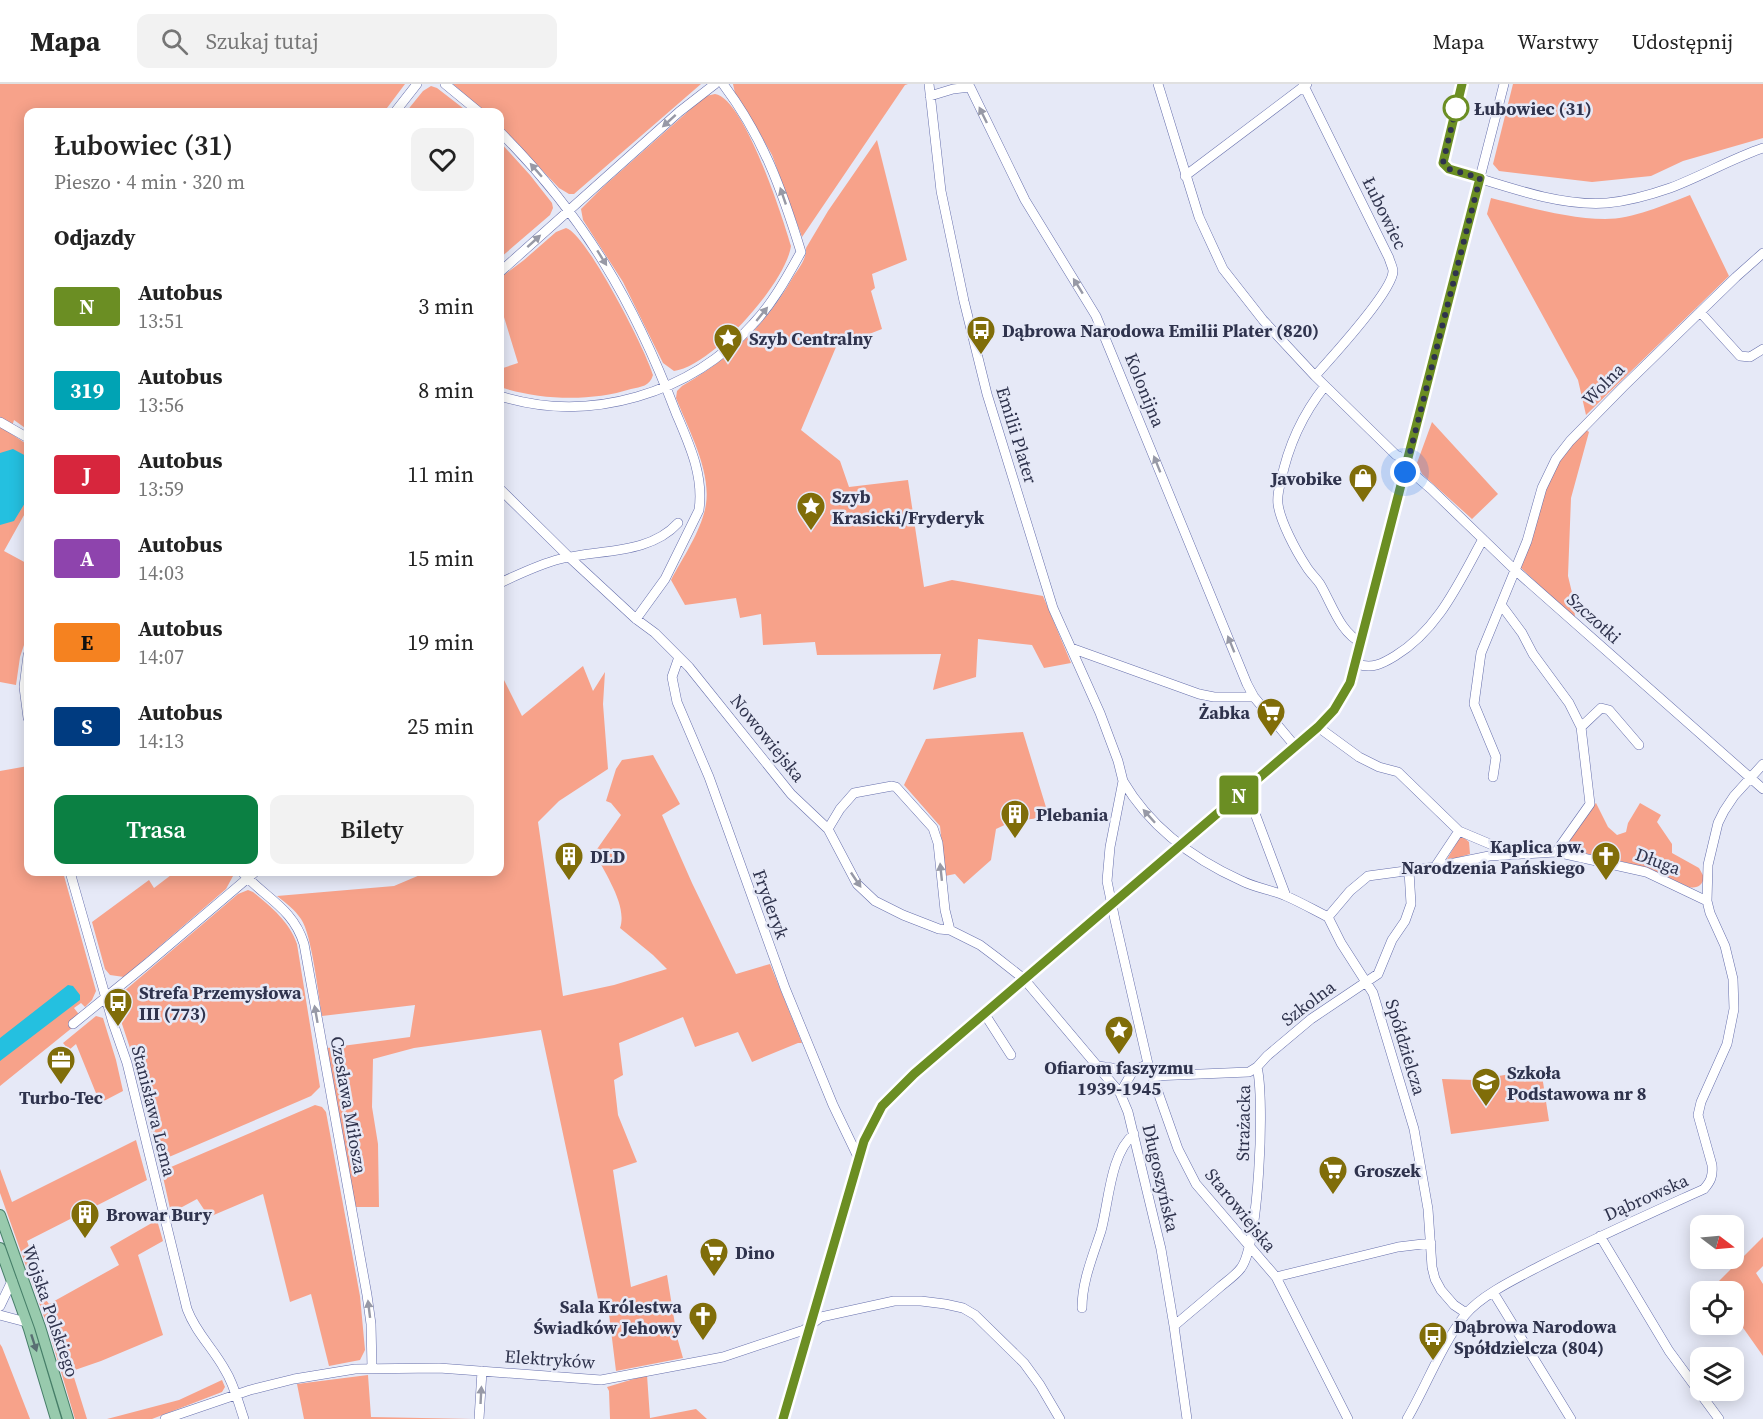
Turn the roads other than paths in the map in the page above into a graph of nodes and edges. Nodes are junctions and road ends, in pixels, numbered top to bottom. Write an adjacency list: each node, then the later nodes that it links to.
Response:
1 (417, 84): 11 (street)
2 (445, 84): 12 (street)
3 (715, 84): 17 (street, one-way to 17)
4 (723, 84): 24 (street, one-way to 4)
5 (929, 84): 10 (street, Emilii Plater)
6 (1158, 84): 15 (street)
7 (1462, 84): 16 (street)
8 (1504, 84): 16 (street)
9 (1305, 85): 15 (street); 22 (street, Łubowiec)
10 (930, 96): 39 (street, Emilii Plater); 42 (street, Kolonijna, one-way to 10)
11 (399, 108)
12 (474, 108)
13 (504, 136): 17 (street, one-way to 13)
14 (1763, 148): 16 (street)
15 (1185, 176): 22 (street)
16 (1480, 178): 28 (street)
17 (569, 210): 19 (street, one-way to 17); 24 (street, one-way to 24)
18 (1763, 253): 20 (street, Wolna)
19 (504, 268)
20 (1700, 312): 21 (street); 34 (street, Wolna)
21 (1763, 349)
22 (1314, 376): 23 (street)
23 (1325, 386): 28 (street); 38 (street)
24 (666, 387): 25 (street); 37 (street)
25 (504, 397)
26 (0, 422): 27 (street)
27 (24, 436)
28 (1408, 460): 29 (street)
29 (1405, 472): 32 (street, Szczotki); 38 (street)
30 (504, 493): 33 (street, Nowowiejska)
31 (678, 523): 33 (street)
32 (1483, 539): 34 (street, Szczotki); 41 (street)
33 (570, 557): 35 (street); 37 (street, Nowowiejska)
34 (1515, 570): 36 (street, Wolna); 49 (street, Szczotki)
35 (504, 581)
36 (1502, 606): 44 (street); 48 (street, Wolna)
37 (636, 619): 40 (street, Nowowiejska)
38 (1362, 643): 41 (street)
39 (1071, 648): 42 (street); 50 (street, Emilii Plater)
40 (679, 657): 53 (street, Nowowiejska); 83 (street, Fryderyk)
41 (1356, 664): 43 (street)
42 (1254, 698): 46 (street, Kolonijna)
43 (1318, 727): 46 (street); 54 (street)
44 (1581, 727): 45 (street); 57 (street)
45 (1639, 745)
46 (1295, 746): 52 (street)
47 (1763, 764): 49 (street, Dąbrowska)
48 (1493, 777)
49 (1751, 778): 51 (street, Szczotki); 66 (street, Dąbrowska)
50 (1123, 781): 56 (street, Emilii Plater, one-way to 50); 67 (street, Emilii Plater)
51 (1763, 789)
52 (1244, 790): 56 (street); 65 (street)
53 (828, 829): 69 (street, Nowowiejska, one-way to 69); 69 (street, one-way to 53)
54 (1459, 831): 55 (street); 60 (street)
55 (1470, 837): 58 (street); 59 (street)
56 (1180, 845): 65 (street); 67 (street)
57 (1556, 852): 58 (street, Długa); 66 (street, Długa)
58 (1514, 854): 59 (street, Długa)
59 (1470, 860): 60 (street, Długa)
60 (1435, 867): 61 (street, Długa)
61 (1409, 871): 68 (street, Długa); 71 (street, Szkolna)
62 (71, 876): 72 (street, Stanisława Lema)
63 (246, 876): 72 (street)
64 (250, 876): 99 (street, Czesława Miłosza, one-way to 64)
65 (1286, 896): 68 (street)
66 (1707, 901): 85 (street, Dąbrowska)
67 (1111, 904): 70 (street); 76 (street, Starowiejska)
68 (1328, 917): 71 (street, Spółdzielcza)
69 (950, 930): 70 (street, Nowowiejska)
70 (1024, 979): 73 (street); 77 (street, Długoszyńska)
71 (1365, 982): 78 (street, Szkolna); 86 (street, Spółdzielcza)
72 (105, 997): 74 (street); 101 (street, Stanisława Lema)
73 (984, 1013): 75 (street); 83 (street)
74 (73, 1024)
75 (1011, 1055)
76 (1149, 1064): 79 (street); 80 (street, Starowiejska)
77 (1098, 1066): 79 (street); 81 (street, Długoszyńska)
78 (1257, 1067): 80 (street); 88 (street, Strażacka)
79 (1132, 1071): 81 (street)
80 (1153, 1076): 88 (street, Starowiejska)
81 (1120, 1093): 82 (street, Długoszyńska)
82 (1134, 1134): 93 (street); 98 (street, Długoszyńska)
83 (859, 1159): 97 (street)
84 (0, 1215): 103 (main road, Wojska Polskiego)
85 (1600, 1236): 91 (street, Dąbrowska); 113 (street)
86 (1431, 1243): 89 (street); 94 (street, Spółdzielcza)
87 (0, 1248): 90 (main road, Wojska Polskiego)
88 (1250, 1248): 89 (street, Starowiejska); 98 (street, Strażacka)
89 (1276, 1277): 110 (street, Starowiejska)
90 (12, 1281): 92 (street); 96 (main road, Wojska Polskiego)
91 (1493, 1292): 94 (street, Dąbrowska); 112 (street)
92 (0, 1306)
93 (1082, 1308)
94 (1466, 1313): 111 (street, Dąbrowska)
95 (0, 1315): 96 (street)
96 (26, 1322): 102 (main road, Wojska Polskiego, one-way to 102)
97 (811, 1324): 100 (street, Elektryków); 107 (street); 108 (street, Elektryków)
98 (1174, 1326): 109 (street, Długoszyńska)
99 (372, 1368): 100 (street, Elektryków); 101 (street, Elektryków)
100 (482, 1371): 106 (street, one-way to 100)
101 (236, 1395): 104 (street, Elektryków); 105 (street, Stanisława Lema)
102 (56, 1419)
103 (68, 1419)
104 (165, 1419)
105 (244, 1419)
106 (479, 1419)
107 (783, 1419)
108 (1060, 1419)
109 (1187, 1419)
110 (1348, 1419)
111 (1407, 1419)
112 (1571, 1419)
113 (1719, 1419)

